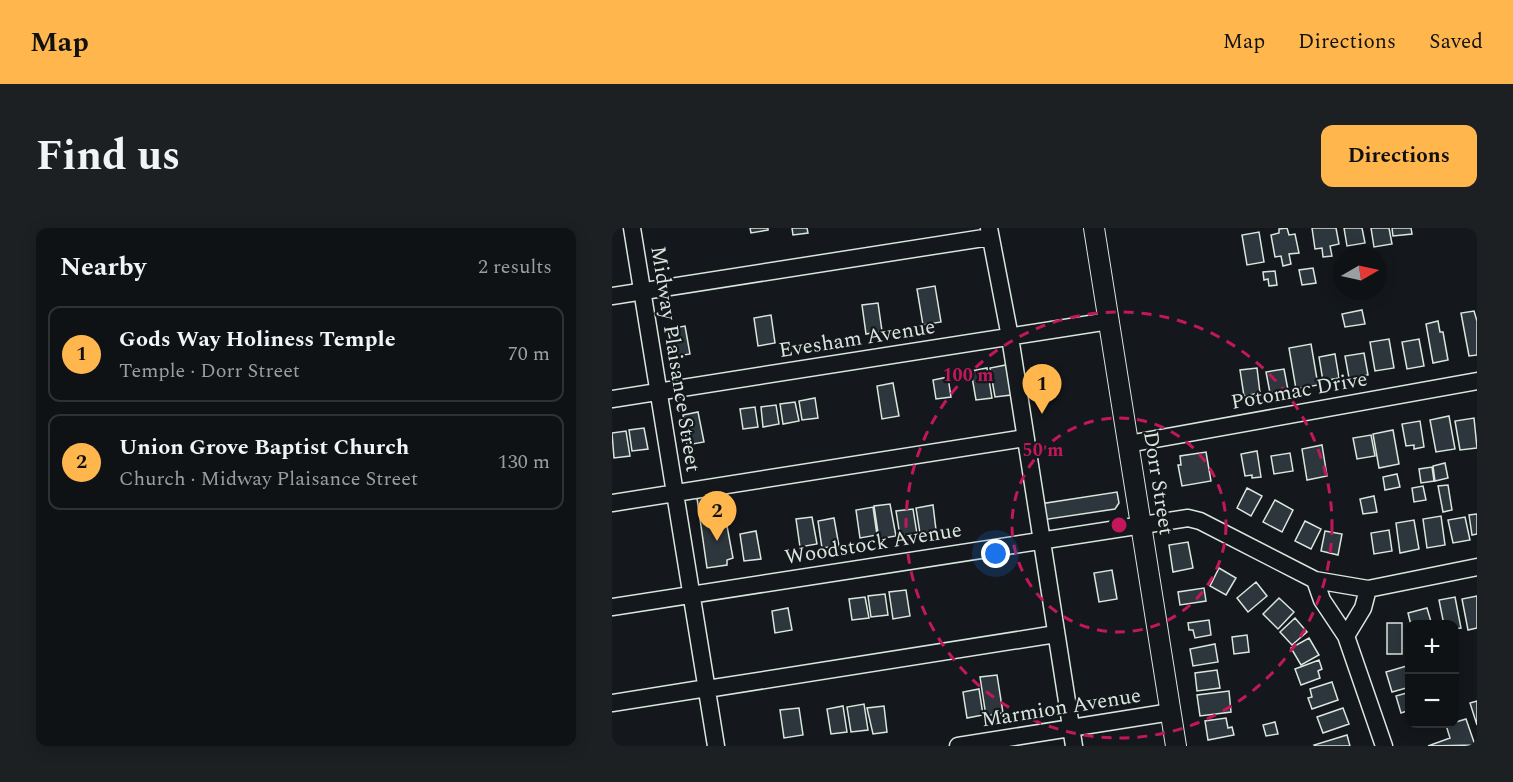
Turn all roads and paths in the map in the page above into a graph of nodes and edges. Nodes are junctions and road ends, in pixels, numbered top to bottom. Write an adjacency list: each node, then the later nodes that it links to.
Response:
1 (632, 228): 4 (street, Midway Plaisance Street)
2 (1094, 228): 6 (main road, Dorr Street)
3 (989, 233): 4 (street); 7 (street)
4 (642, 291): 5 (street); 9 (street, Midway Plaisance Street)
5 (612, 296)
6 (1109, 321): 7 (street, Evesham Avenue); 12 (main road, Dorr Street)
7 (1010, 337): 9 (street, Evesham Avenue); 11 (street)
8 (1477, 381): 12 (street, Potomac Drive)
9 (660, 392): 10 (street, Evesham Avenue); 13 (street, Midway Plaisance Street)
10 (612, 399)
11 (1025, 438): 13 (street); 16 (street)
12 (1128, 444): 15 (main road, Dorr Street)
13 (675, 493): 14 (street); 20 (street, Midway Plaisance Street)
14 (612, 503)
15 (1141, 524): 16 (street, Woodstock Avenue); 18 (street, Woodstock Avenue); 26 (main road, Dorr Street)
16 (1041, 540): 20 (street, Woodstock Avenue); 22 (street)
17 (1477, 567): 19 (street)
18 (1316, 580): 19 (street, Woodstock Avenue); 23 (street)
19 (1368, 589): 23 (street)
20 (692, 594): 21 (street, Woodstock Avenue); 24 (street, Midway Plaisance Street)
21 (612, 607)
22 (1056, 634): 24 (street); 27 (street)
23 (1346, 636): 32 (street)
24 (707, 689): 25 (street); 28 (street, Midway Plaisance Street)
25 (612, 703)
26 (1171, 712): 27 (street, Marmion Avenue); 31 (main road, Dorr Street)
27 (1072, 728): 29 (street, Marmion Avenue); 30 (street)
28 (716, 746)
29 (958, 746)
30 (1074, 746)
31 (1176, 746)
32 (1384, 746)

